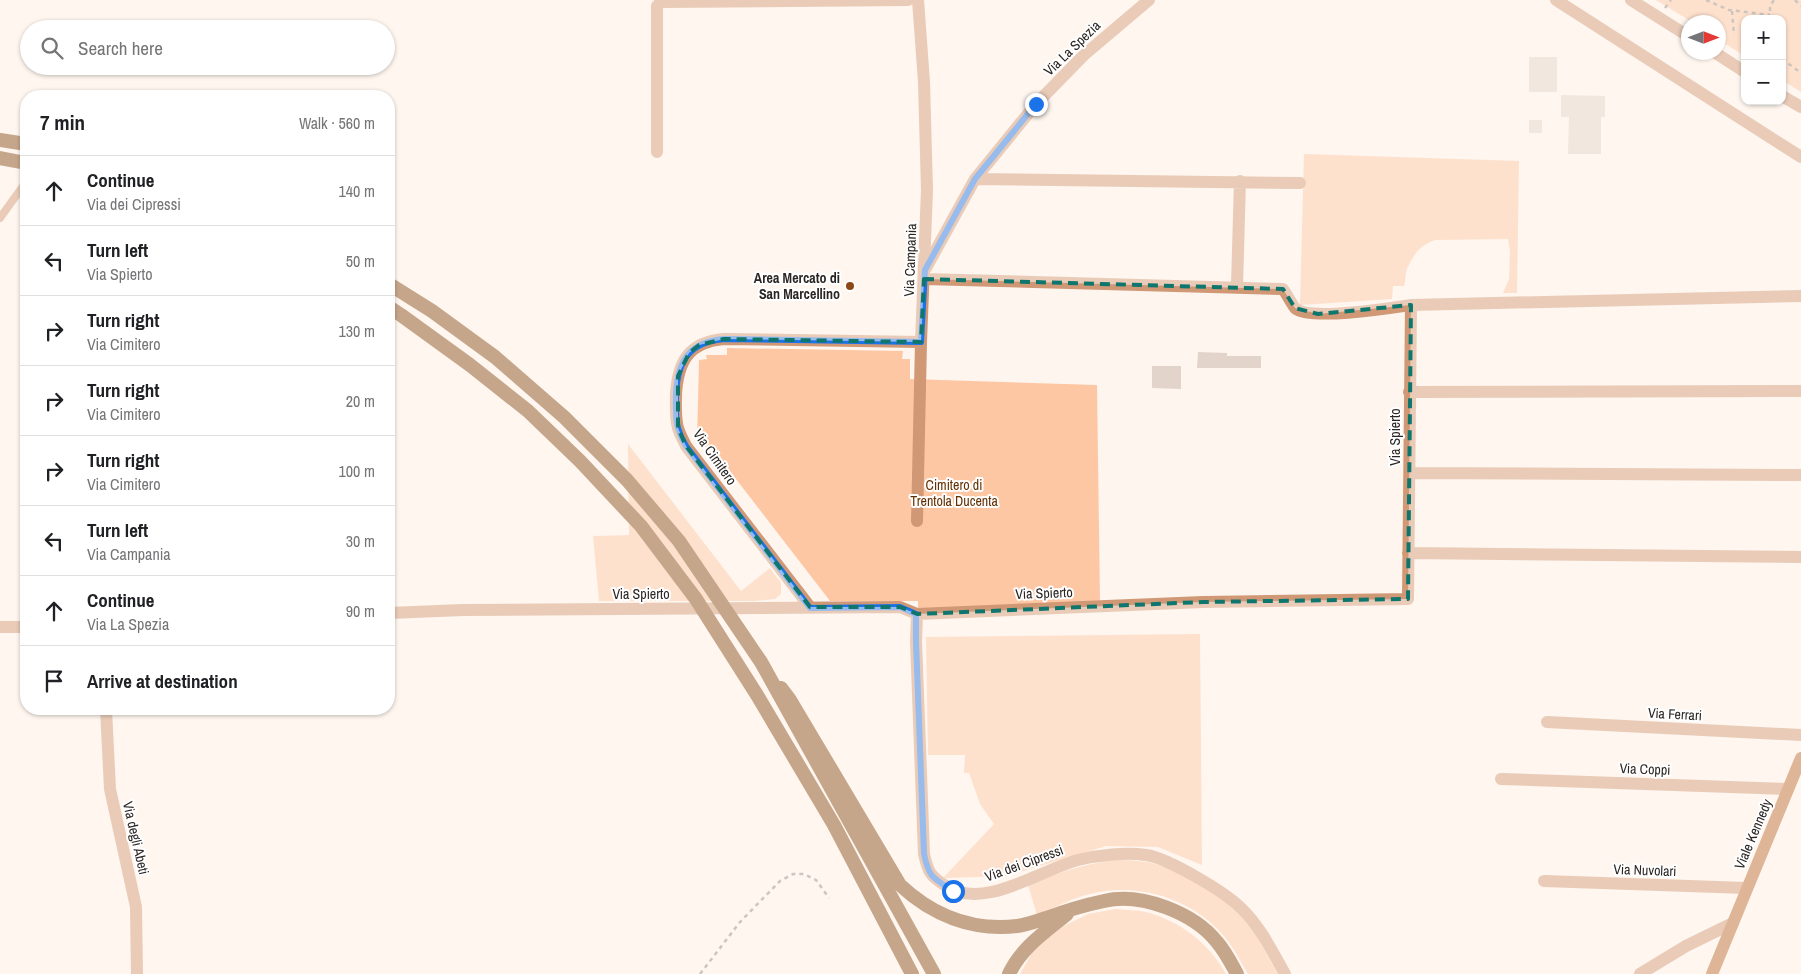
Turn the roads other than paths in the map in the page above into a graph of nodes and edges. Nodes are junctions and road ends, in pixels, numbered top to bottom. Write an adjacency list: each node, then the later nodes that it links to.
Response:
1 (908, 0): 13 (street)
2 (918, 0): 23 (street, Via Campania)
3 (1149, 0): 17 (street, Via La Spezia)
4 (1631, 0): 6 (street)
5 (1564, 2): 14 (street)
6 (1681, 32)
7 (1726, 60): 8 (street)
8 (1741, 69)
9 (1786, 98): 10 (street)
10 (1801, 107)
11 (0, 140): 12 (highway)
12 (20, 143)
13 (657, 152)
14 (1801, 157)
15 (0, 158): 16 (highway)
16 (20, 162)
17 (975, 179): 18 (street); 22 (street, Via La Spezia)
18 (1240, 181): 19 (street); 25 (street)
19 (1300, 183)
20 (20, 190): 21 (lane)
21 (0, 218)
22 (952, 221): 23 (street); 24 (street, Via La Spezia)
23 (926, 225): 24 (street, Via Campania)
24 (925, 274): 25 (street); 30 (street, Via Campania)
25 (1237, 286): 28 (street)
26 (395, 288): 43 (highway, bridge)
27 (1801, 296): 28 (street)
28 (1411, 305): 32 (street, Via Spierto)
29 (395, 311): 54 (highway, bridge)
30 (921, 342): 35 (street, Via Campania); 38 (street, Via Cimitero)
31 (1801, 390): 32 (street)
32 (1409, 392): 33 (street, Via Spierto)
33 (1410, 473): 34 (street); 36 (street, Via Spierto)
34 (1801, 475)
35 (917, 520)
36 (1408, 554): 37 (street); 40 (street, Via Spierto)
37 (1801, 557)
38 (810, 608): 39 (street, Via Spierto); 40 (street, Via Spierto)
39 (395, 613)
40 (916, 614): 59 (street, Via dei Cipressi)
41 (0, 627): 42 (street)
42 (20, 627)
43 (761, 662): 52 (highway, bridge); 56 (highway, bridge)
44 (106, 715): 55 (street, Via degli Abeti)
45 (1547, 722): 46 (street, Via Ferrari)
46 (1801, 735)
47 (1801, 758): 49 (main road, Viale Kennedy)
48 (1501, 779): 49 (street, Via Coppi)
49 (1788, 790): 51 (main road, Viale Kennedy)
50 (1544, 881): 51 (street, Via Nuvolari)
51 (1746, 888): 53 (main road, Viale Kennedy)
52 (1074, 909): 57 (highway); 58 (highway)
53 (1733, 923): 60 (street); 61 (main road, Viale Kennedy)
54 (909, 970)
55 (138, 974)
56 (934, 974)
57 (1010, 974)
58 (1237, 974)
59 (1285, 974)
60 (1640, 974)
61 (1712, 974)

